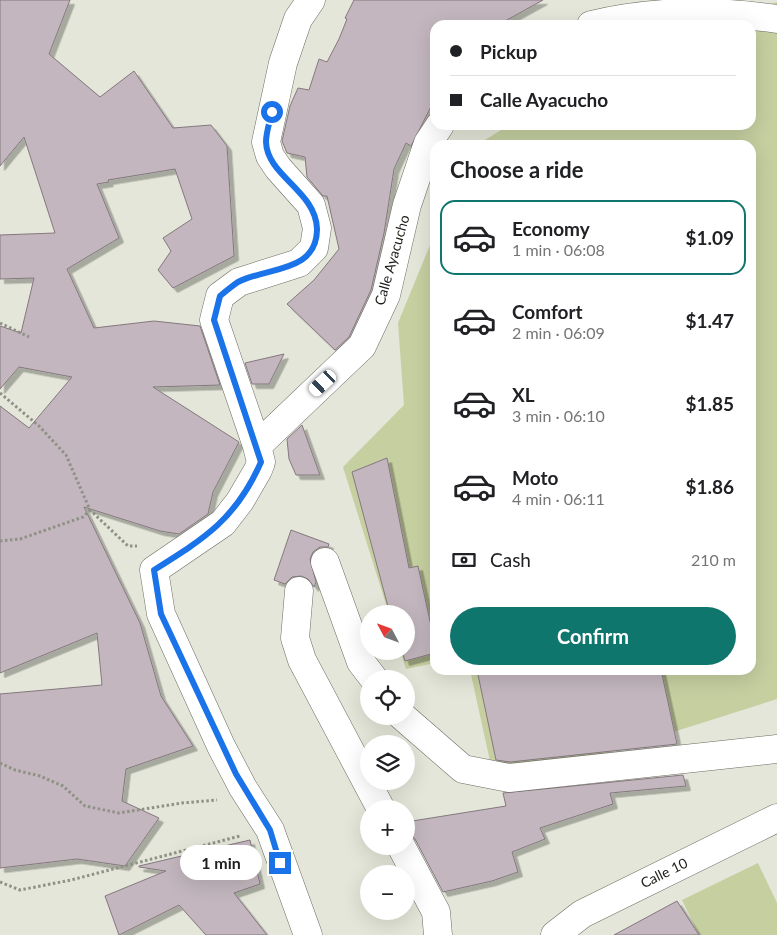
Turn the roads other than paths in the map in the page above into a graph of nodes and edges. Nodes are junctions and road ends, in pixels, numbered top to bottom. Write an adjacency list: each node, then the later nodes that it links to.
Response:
1 (311, 0): 5 (street)
2 (777, 19): 3 (street)
3 (626, 20)
4 (430, 140): 5 (street, Calle Ayacucho)
5 (257, 446): 14 (street)
6 (325, 562): 8 (street)
7 (299, 591): 11 (street)
8 (367, 670)
9 (412, 725): 10 (street)
10 (777, 749)
11 (376, 800)
12 (777, 818): 16 (street, Calle 10)
13 (406, 855): 15 (street)
14 (308, 935)
15 (438, 935)
16 (555, 935)

